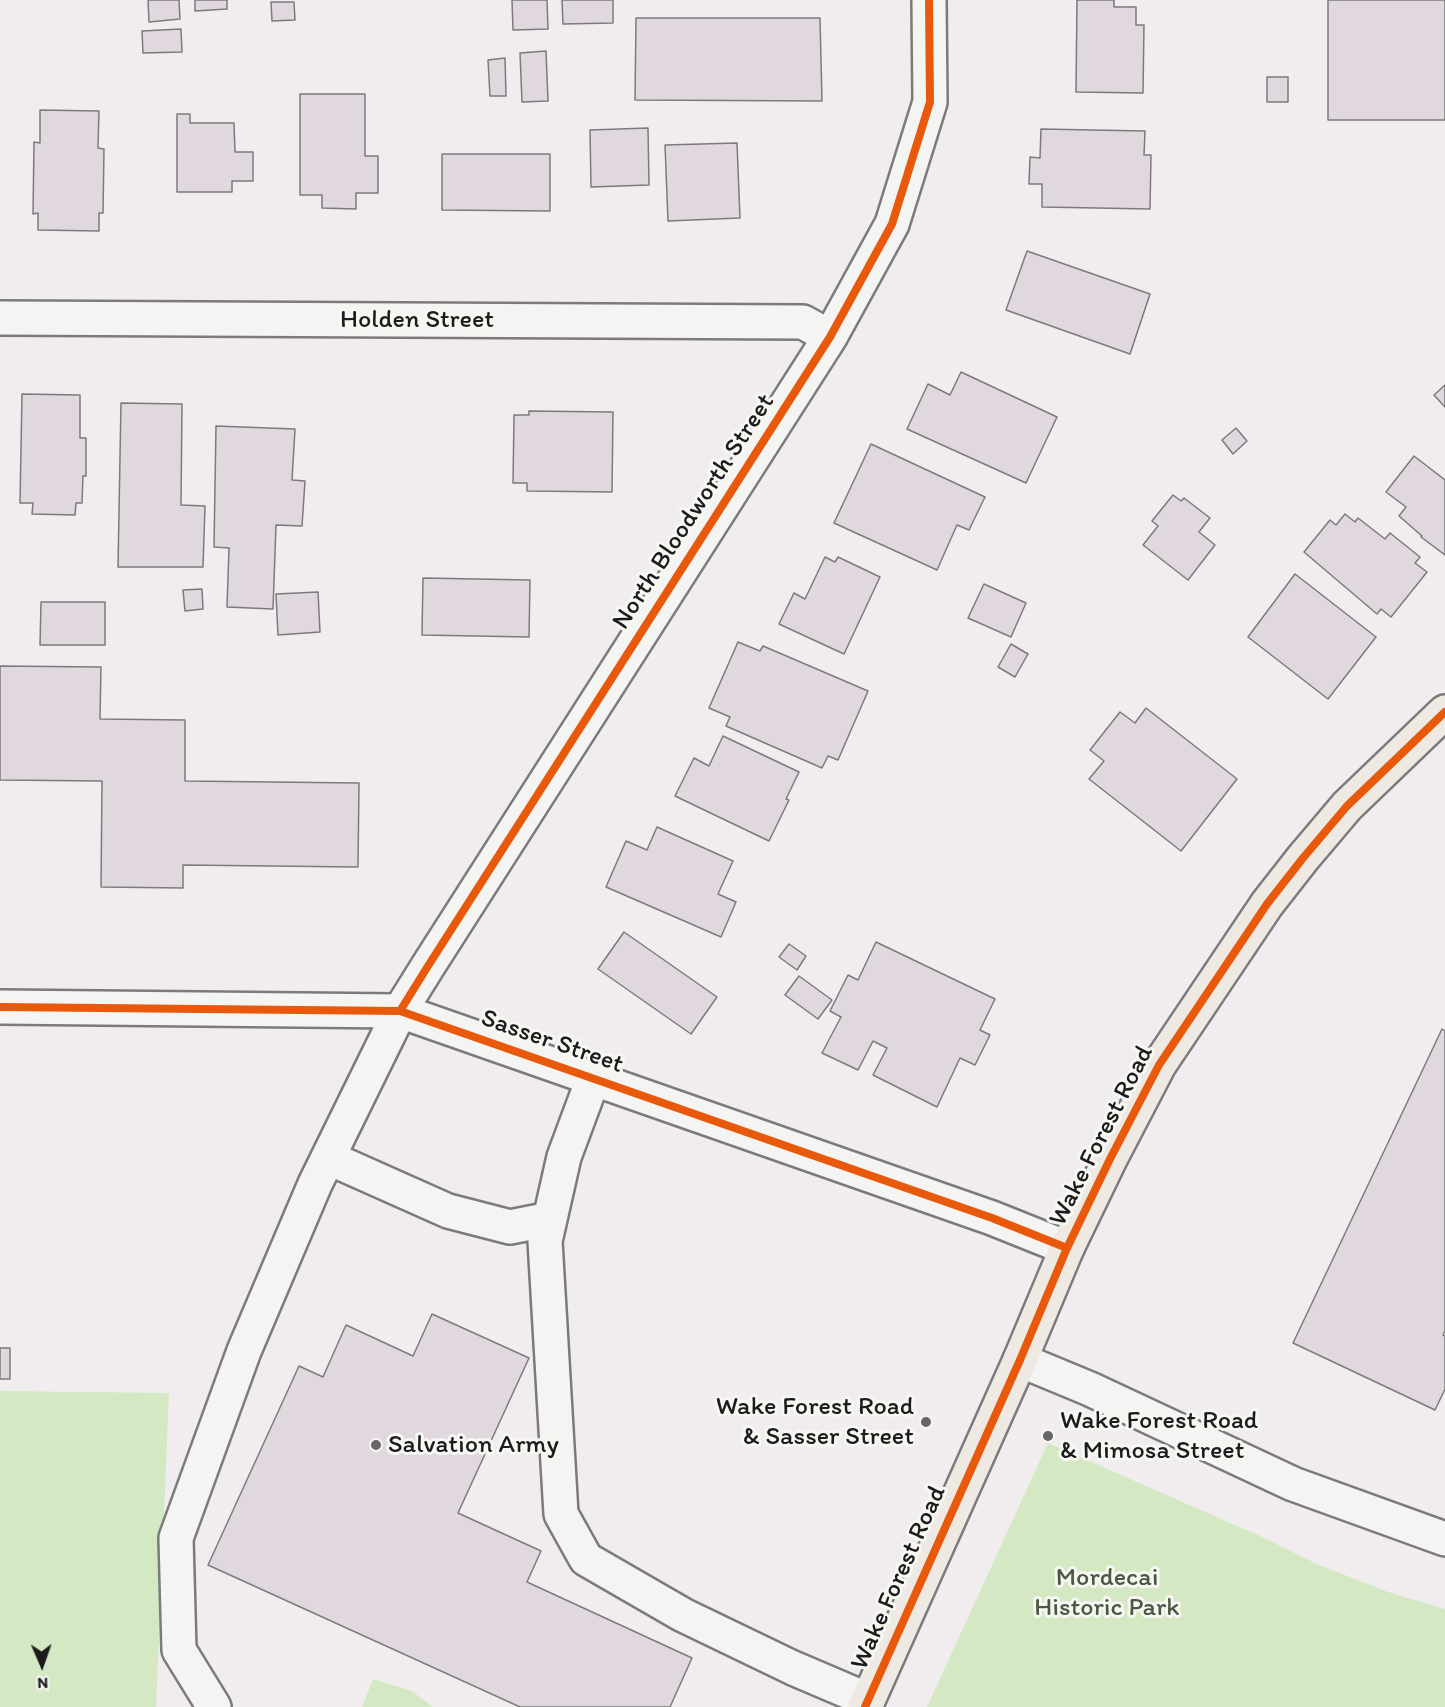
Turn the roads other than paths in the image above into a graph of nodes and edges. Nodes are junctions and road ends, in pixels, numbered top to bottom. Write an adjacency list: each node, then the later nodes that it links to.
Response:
1 (929, 0): 3 (street, North Bloodworth Street)
2 (0, 318): 3 (street, Holden Street)
3 (831, 338): 6 (street, North Bloodworth Street)
4 (1445, 712): 10 (main road, Wake Forest Road)
5 (0, 1007): 6 (street, Sasser Street)
6 (400, 1011): 7 (street, Sasser Street); 8 (street, North Bloodworth Street)
7 (593, 1079): 9 (street); 10 (street, Sasser Street)
8 (329, 1158): 9 (street); 14 (street, North Bloodworth Street)
9 (550, 1219): 13 (street)
10 (1067, 1248): 11 (main road, Wake Forest Road)
11 (1020, 1360): 12 (street); 13 (main road, Wake Forest Road)
12 (1445, 1539)
13 (866, 1704)
14 (214, 1707)

